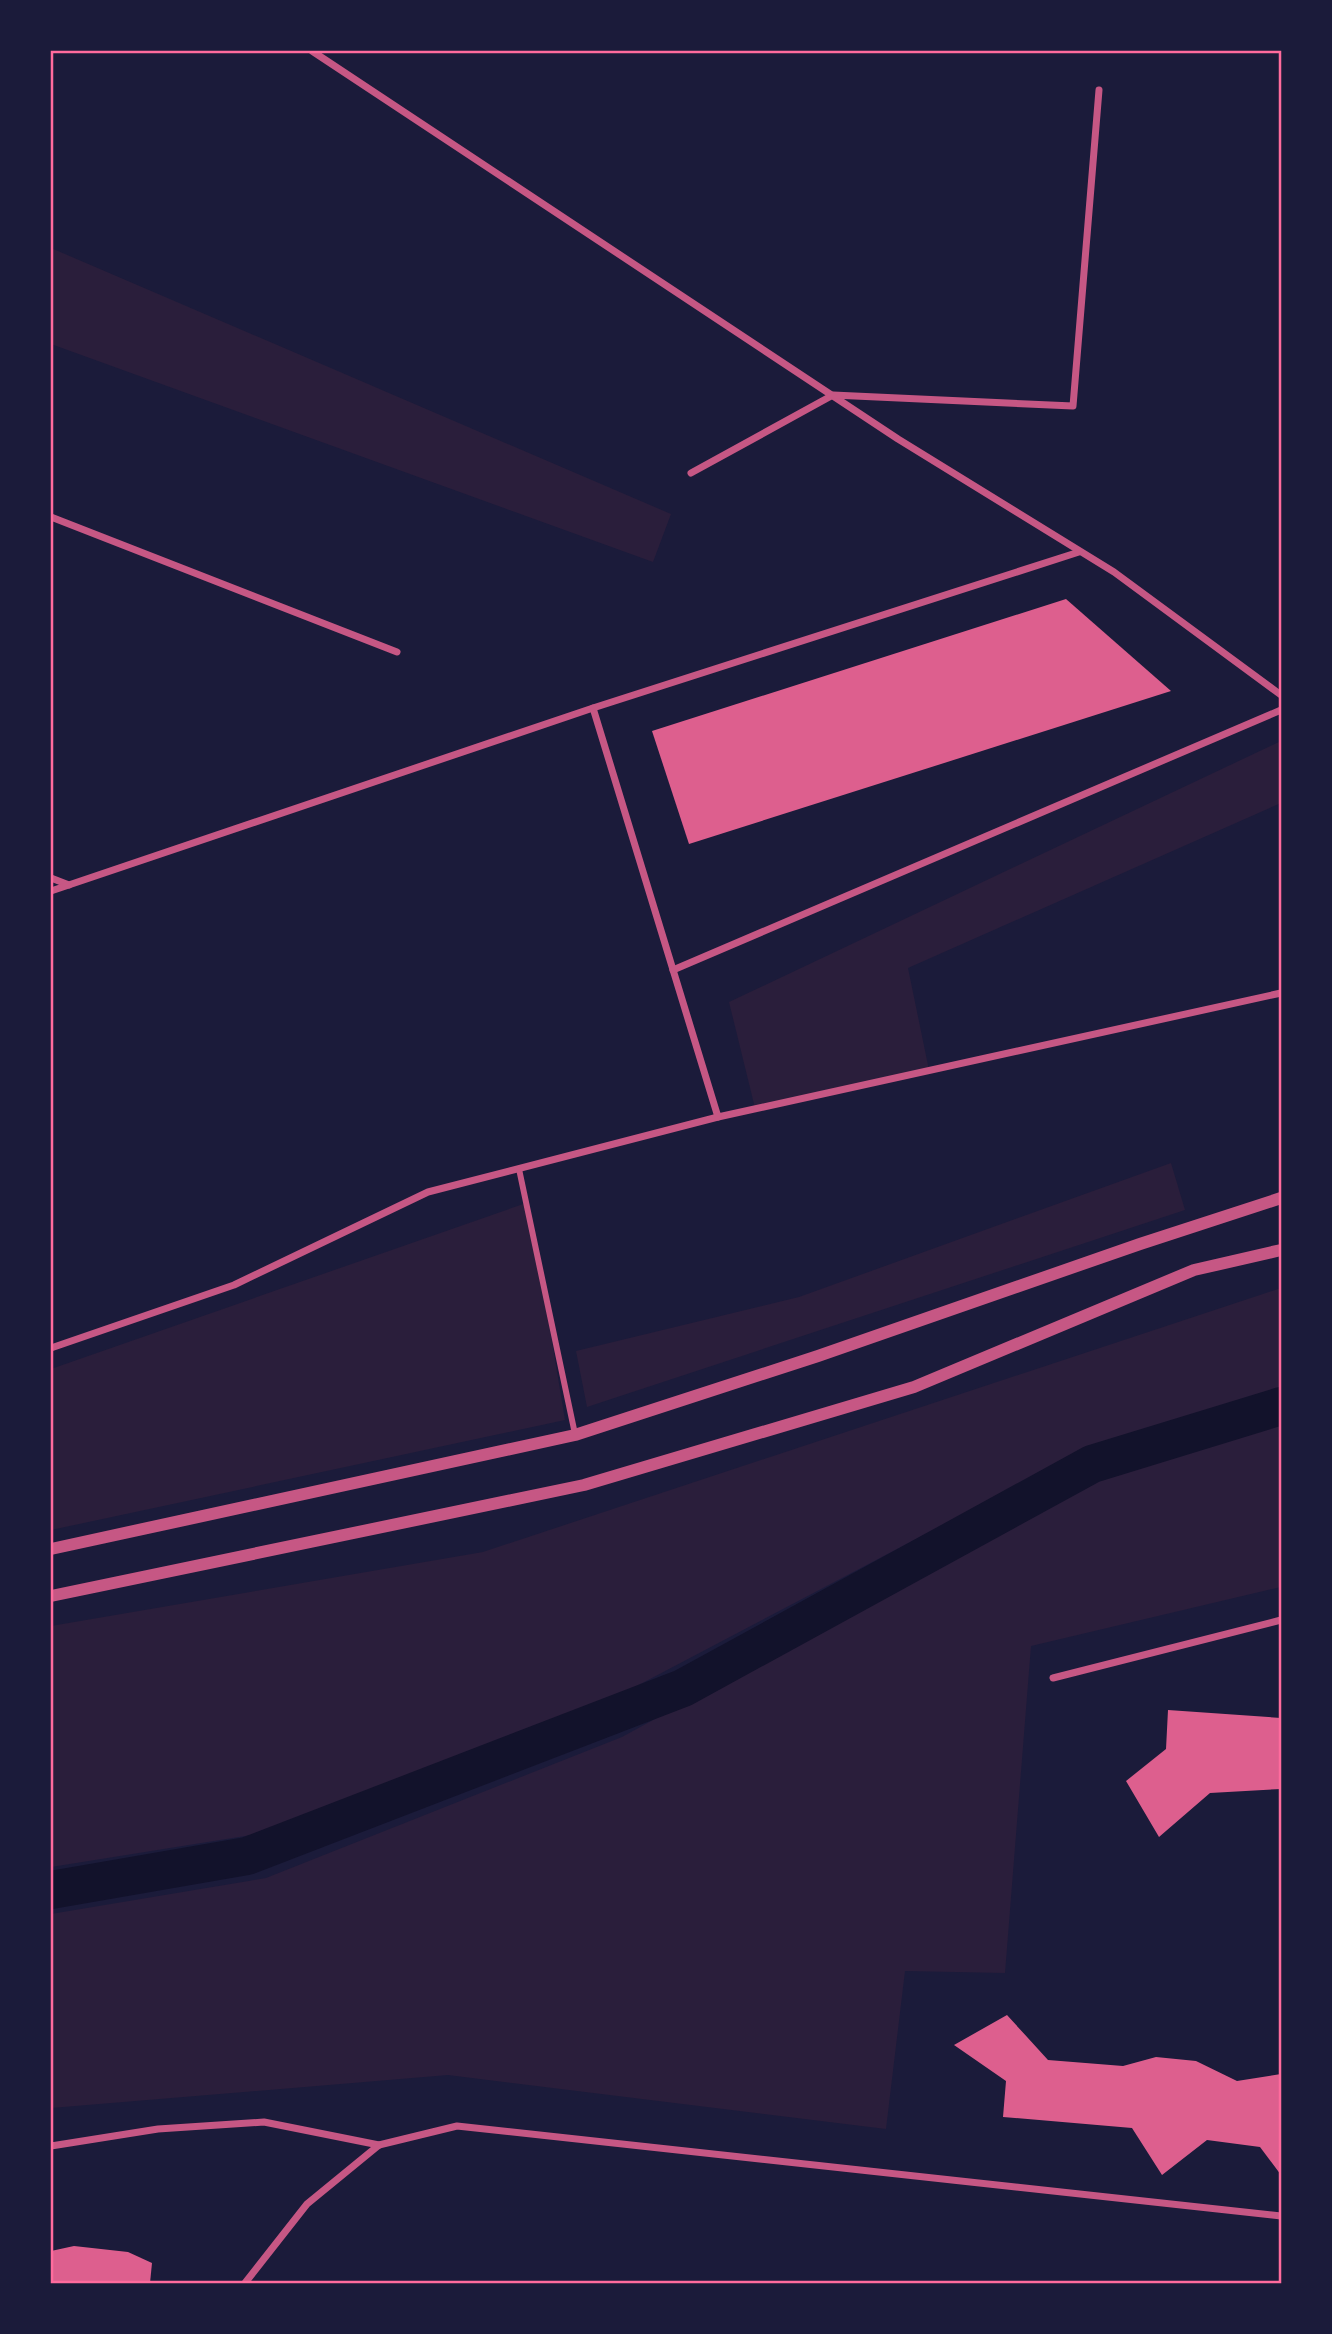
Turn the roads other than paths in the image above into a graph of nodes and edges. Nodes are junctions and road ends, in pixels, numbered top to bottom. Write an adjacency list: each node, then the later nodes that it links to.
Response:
1 (312, 51): 3 (street)
2 (1099, 90): 3 (street)
3 (833, 395): 4 (street); 6 (street)
4 (691, 473)
5 (51, 517): 7 (street)
6 (1079, 552): 8 (street); 9 (street)
7 (397, 652)
8 (1281, 695)
9 (593, 708): 12 (street); 14 (street)
10 (1281, 710): 14 (street)
11 (51, 878): 12 (street)
12 (68, 885): 13 (street)
13 (51, 891)
14 (673, 970): 16 (street)
15 (1281, 993): 16 (street)
16 (718, 1116): 17 (street)
17 (519, 1169): 20 (street); 21 (street)
18 (1281, 1198): 21 (street)
19 (1281, 1250): 23 (street)
20 (51, 1348)
21 (575, 1435): 22 (street)
22 (51, 1549)
23 (51, 1596)
24 (1281, 1620): 25 (street)
25 (1053, 1678)
26 (379, 2145): 27 (street); 28 (street); 29 (street)
27 (51, 2146)
28 (1281, 2216)
29 (245, 2283)

